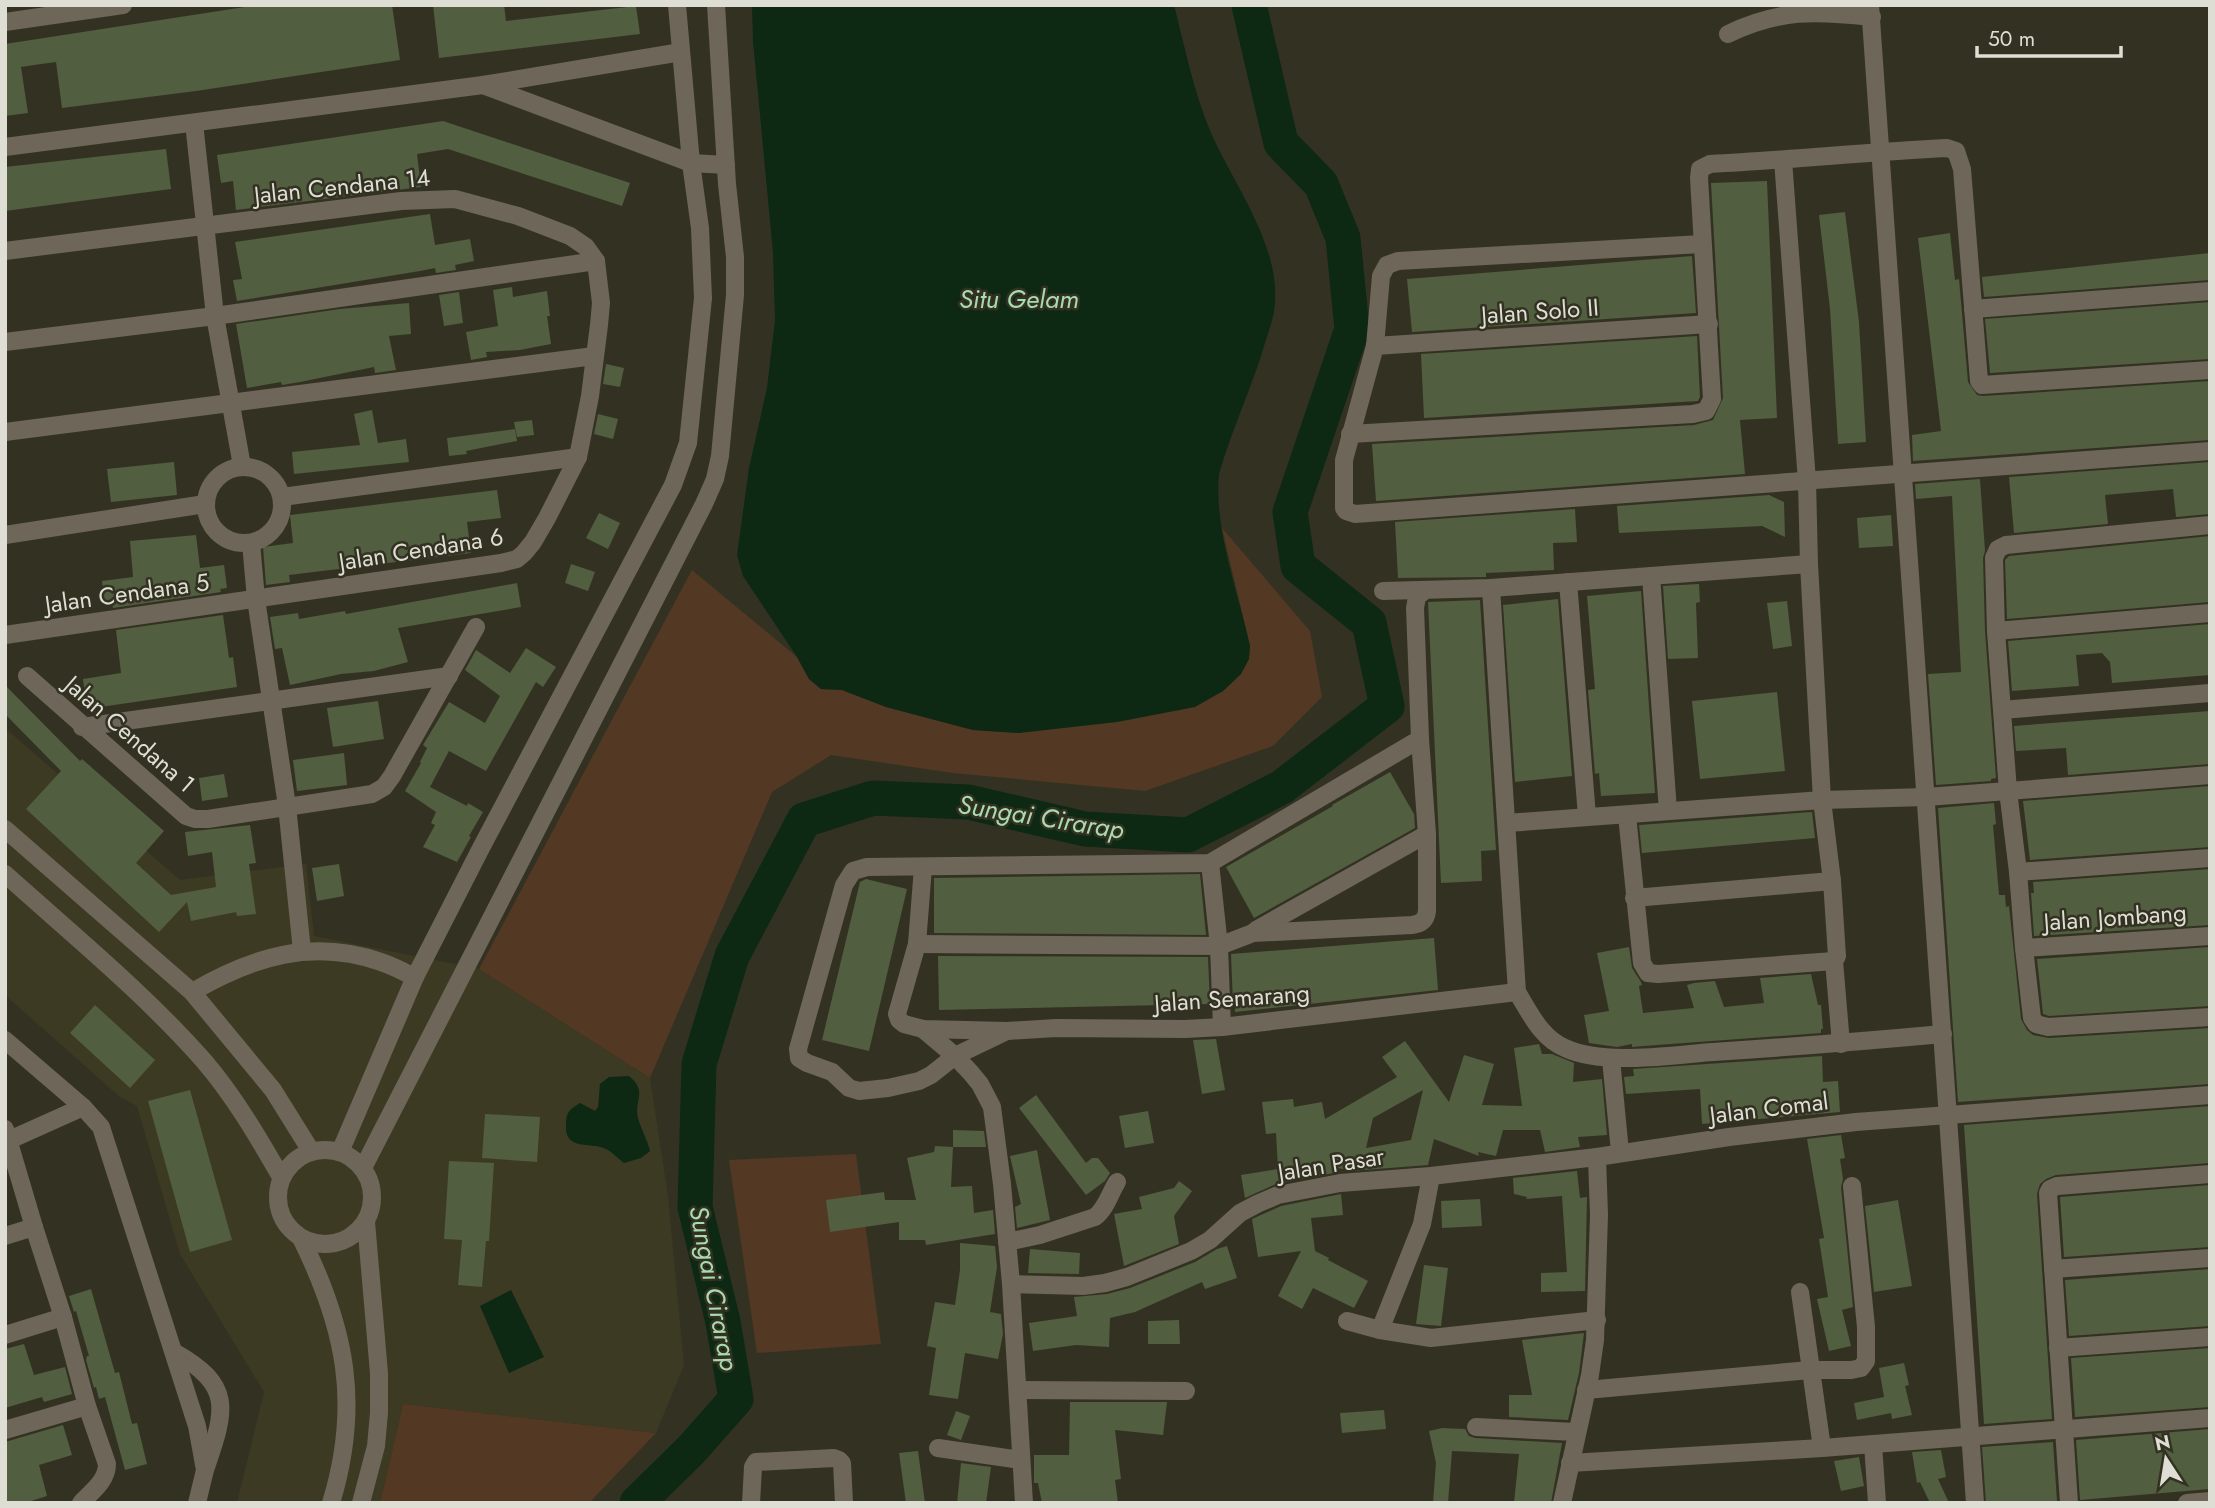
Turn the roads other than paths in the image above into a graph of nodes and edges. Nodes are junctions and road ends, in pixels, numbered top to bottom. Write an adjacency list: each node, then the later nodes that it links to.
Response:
1 (123, 5): 5 (street)
2 (677, 5): 7 (street)
3 (716, 5): 14 (street)
4 (1871, 11): 6 (street); 11 (street)
5 (5, 22)
6 (1728, 34)
7 (681, 52): 8 (street); 13 (street)
8 (483, 85): 9 (street); 13 (street)
9 (194, 123): 10 (street); 15 (street)
10 (5, 147)
11 (1882, 151): 12 (street); 20 (street); 33 (street)
12 (1783, 160): 16 (street); 34 (street)
13 (695, 164): 14 (street); 83 (street)
14 (723, 165): 103 (street)
15 (204, 226): 17 (street, Jalan Cendana 14); 18 (street, Jalan Cendana 14); 21 (street)
16 (1702, 244): 22 (street); 24 (street)
17 (5, 251)
18 (596, 261): 21 (street); 25 (street)
19 (2210, 291): 20 (street)
20 (1973, 309): 26 (street)
21 (215, 316): 23 (street); 27 (street)
22 (1709, 324): 24 (street, Jalan Solo II); 29 (street)
23 (5, 342)
24 (1375, 346): 29 (street)
25 (594, 356): 27 (street); 31 (street)
26 (2210, 370)
27 (230, 401): 28 (street); 32 (street)
28 (5, 432)
29 (1350, 434): 34 (street)
30 (2210, 451): 33 (street)
31 (578, 457): 35 (street); 46 (street, Jalan Cendana 6)
32 (242, 466): 35 (street); 36 (street)
33 (1903, 474): 34 (street); 60 (street)
34 (1807, 481): 40 (street)
35 (282, 497): 39 (street)
36 (205, 504): 38 (street); 39 (street)
37 (2210, 525): 49 (street)
38 (5, 535)
39 (251, 543): 46 (street)
40 (1809, 564): 41 (street); 61 (street)
41 (1651, 576): 42 (street); 63 (street)
42 (1568, 582): 43 (street); 65 (street)
43 (1491, 588): 44 (street); 66 (street)
44 (1425, 590): 45 (street); 57 (street)
45 (1383, 591)
46 (256, 598): 50 (street, Jalan Cendana 5); 54 (street)
47 (2210, 613): 49 (street)
48 (476, 627): 51 (street, Jalan Cendana 1)
49 (1996, 631): 55 (street)
50 (5, 635)
51 (449, 676): 54 (street); 62 (street, Jalan Cendana 1)
52 (27, 677): 56 (street, Jalan Cendana 1)
53 (2210, 693): 55 (street)
54 (271, 702): 56 (street); 62 (street)
55 (2002, 710): 59 (street)
56 (82, 727): 62 (street, Jalan Cendana 1)
57 (1420, 739): 68 (street); 70 (street)
58 (2210, 775): 59 (street)
59 (2008, 791): 60 (street); 72 (street)
60 (1926, 797): 61 (street); 90 (street)
61 (1822, 800): 63 (street); 74 (street)
62 (287, 806): 81 (street)
63 (1668, 811): 64 (street)
64 (1627, 815): 65 (street); 75 (street)
65 (1587, 816): 66 (street)
66 (1507, 823): 85 (street)
67 (5, 830): 84 (street)
68 (1427, 834): 76 (street); 76 (street)
69 (2210, 858): 72 (street)
70 (1210, 863): 71 (street); 79 (street)
71 (923, 867): 78 (street); 93 (street, Jalan Semarang)
72 (2018, 872): 80 (street)
73 (5, 874): 106 (street)
74 (1832, 881): 75 (street); 82 (street)
75 (1634, 898): 82 (street)
76 (1252, 933): 79 (street)
77 (2210, 936): 80 (street, Jalan Jombang)
78 (917, 943): 79 (street); 88 (street)
79 (1219, 946): 87 (street)
80 (2024, 948): 86 (street)
81 (302, 951): 83 (street); 84 (street)
82 (1834, 961): 92 (street)
83 (415, 978): 100 (street)
84 (191, 992): 99 (street)
85 (1517, 992): 87 (street, Jalan Semarang); 94 (street)
86 (2210, 1017)
87 (1222, 1027): 89 (street, Jalan Semarang)
88 (923, 1029): 89 (street); 93 (street)
89 (1007, 1031): 93 (street, Jalan Semarang)
90 (1943, 1034): 92 (street); 97 (street)
91 (5, 1040): 96 (street)
92 (1841, 1044): 94 (street)
93 (955, 1056): 113 (street)
94 (1611, 1059): 101 (street)
95 (2210, 1095): 97 (street, Jalan Comal)
96 (83, 1107): 98 (street); 125 (street)
97 (1949, 1115): 101 (street, Jalan Comal); 136 (street)
98 (6, 1137): 110 (street)
99 (311, 1151): 100 (street); 106 (street)
100 (340, 1152): 103 (street)
101 (1620, 1152): 102 (street, Jalan Comal)
102 (1597, 1157): 105 (street, Jalan Pasar); 119 (street)
103 (363, 1168): 109 (street)
104 (2210, 1174): 115 (street)
105 (1431, 1176): 116 (street, Jalan Pasar); 121 (street)
106 (281, 1177): 112 (street)
107 (1117, 1182): 113 (street)
108 (1852, 1186): 126 (street)
109 (366, 1222): 112 (street); 147 (street)
110 (34, 1227): 111 (street); 118 (street)
111 (5, 1236)
112 (301, 1238): 146 (street)
113 (1007, 1242): 116 (street)
114 (2210, 1258): 115 (street)
115 (2053, 1269): 124 (street)
116 (1011, 1284): 127 (street)
117 (1800, 1292): 126 (street)
118 (63, 1317): 122 (street); 130 (street)
119 (1597, 1320): 121 (street); 128 (street)
120 (1347, 1321): 121 (street)
121 (1380, 1330)
122 (5, 1335)
123 (2210, 1337): 124 (street)
124 (2059, 1348): 133 (street)
125 (174, 1352): 142 (street); 142 (street)
126 (1810, 1370): 128 (street); 139 (street)
127 (1018, 1390): 129 (street); 140 (street)
128 (1586, 1390): 135 (street)
129 (1186, 1391)
130 (87, 1406): 134 (street); 144 (street)
131 (2210, 1418): 133 (street)
132 (1476, 1427): 135 (street)
133 (2064, 1429): 136 (street); 154 (street)
134 (5, 1430)
135 (1576, 1432): 141 (street)
136 (1971, 1437): 137 (street); 153 (street)
137 (1873, 1444): 139 (street); 152 (street)
138 (938, 1448): 140 (street)
139 (1822, 1448): 141 (street)
140 (1021, 1460): 150 (street)
141 (1570, 1463): 151 (street)
142 (205, 1470): 145 (street)
143 (2210, 1501): 155 (street)
144 (81, 1503)
145 (197, 1503)
146 (331, 1503)
147 (360, 1503)
148 (751, 1503): 149 (street)
149 (844, 1503)
150 (1024, 1503)
151 (1562, 1503)
152 (1877, 1503)
153 (1975, 1503)
154 (2069, 1503)
155 (2186, 1503)

